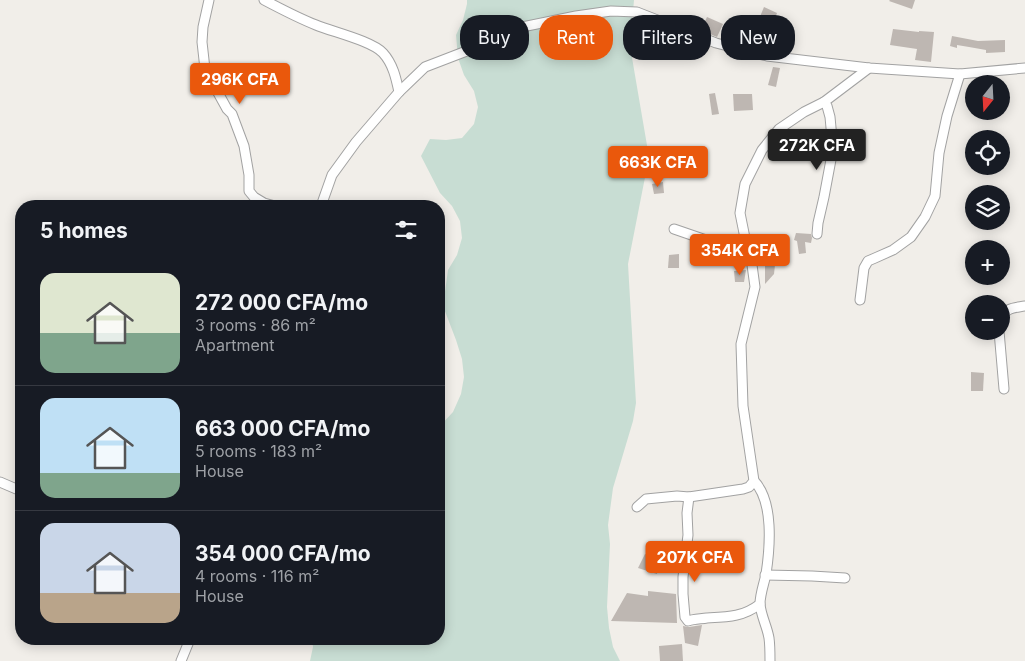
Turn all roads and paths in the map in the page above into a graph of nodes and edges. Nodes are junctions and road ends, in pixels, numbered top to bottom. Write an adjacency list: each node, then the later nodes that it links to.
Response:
1 (209, 0): 8 (street)
2 (264, 0): 6 (street)
3 (869, 68): 5 (street); 6 (street); 7 (street)
4 (1025, 68): 5 (street)
5 (960, 74): 13 (street)
6 (399, 92): 9 (street)
7 (824, 102): 11 (street); 12 (street)
8 (259, 200)
9 (323, 200)
10 (674, 229): 12 (street)
11 (817, 234)
12 (747, 248): 18 (street)
13 (860, 300)
14 (1025, 306): 15 (street)
15 (1010, 308)
16 (1001, 340): 17 (street)
17 (1004, 389)
18 (754, 481): 21 (street); 23 (street)
19 (0, 482): 20 (street)
20 (15, 488)
21 (689, 497): 22 (street); 25 (street)
22 (637, 507)
23 (766, 575): 24 (street); 25 (street)
24 (845, 578)
25 (760, 604): 28 (street)
26 (188, 645): 27 (street)
27 (181, 661)
28 (770, 661)

